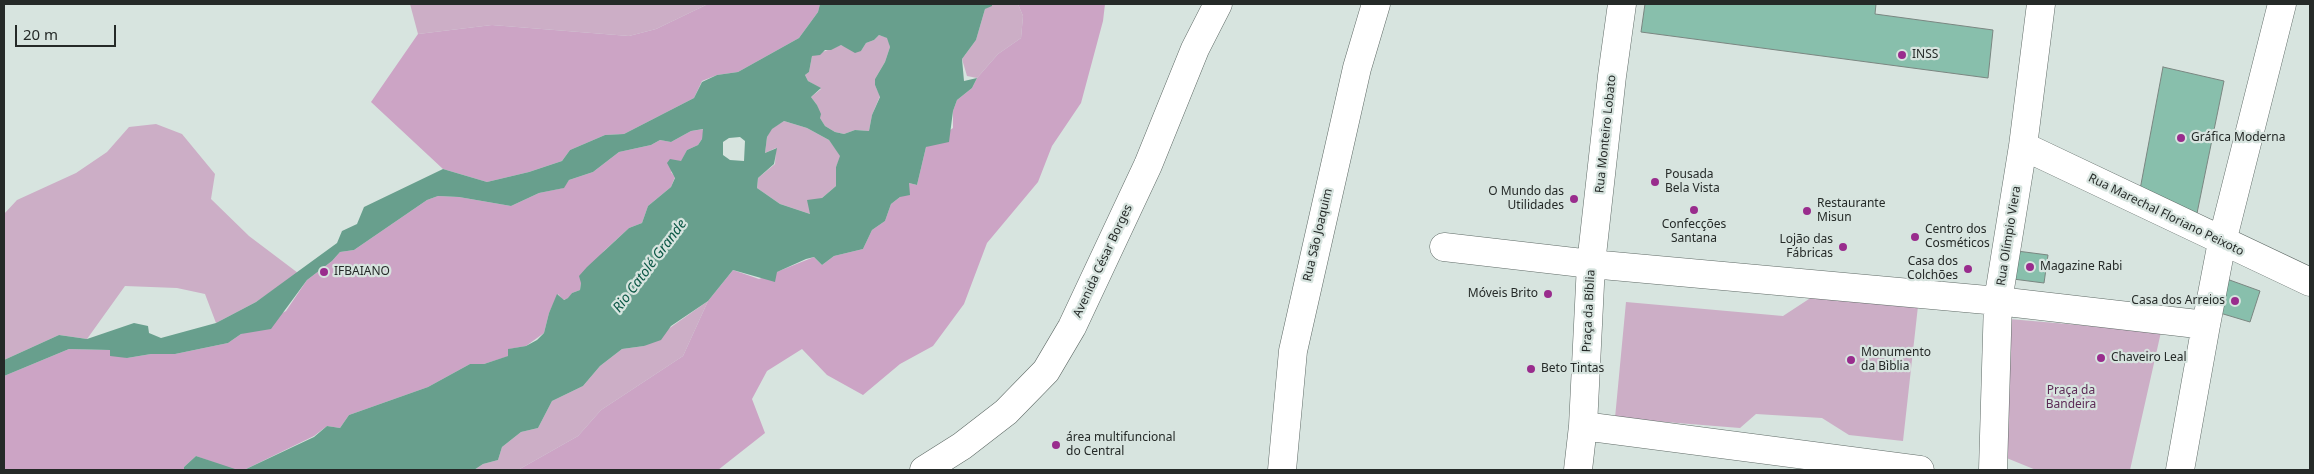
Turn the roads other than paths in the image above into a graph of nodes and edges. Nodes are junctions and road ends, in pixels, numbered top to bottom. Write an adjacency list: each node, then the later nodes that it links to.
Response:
1 (1218, 4): 14 (street, Avenida César Borges)
2 (1376, 4): 15 (street, Rua São Joaquim)
3 (1622, 4): 9 (street, Rua Monteiro Lobato)
4 (2041, 4): 6 (street, Rua Olímpio Viera)
5 (2282, 4): 7 (street)
6 (2023, 146): 7 (street, Rua Marechal Floriano Peixoto); 11 (street, Rua Olímpio Viera)
7 (2222, 242): 10 (street, Rua Marechal Floriano Peixoto); 12 (street)
8 (1444, 247): 9 (street)
9 (1591, 264): 11 (street, Praça da Bíblia); 13 (street, Praça da Bíblia)
10 (2310, 282)
11 (1998, 301): 12 (street); 18 (street, Rua Olímpio Viera)
12 (2206, 325): 19 (street)
13 (1583, 426): 16 (street); 17 (street)
14 (924, 470)
15 (1282, 470)
16 (1578, 470)
17 (1920, 470)
18 (1993, 470)
19 (2180, 470)

